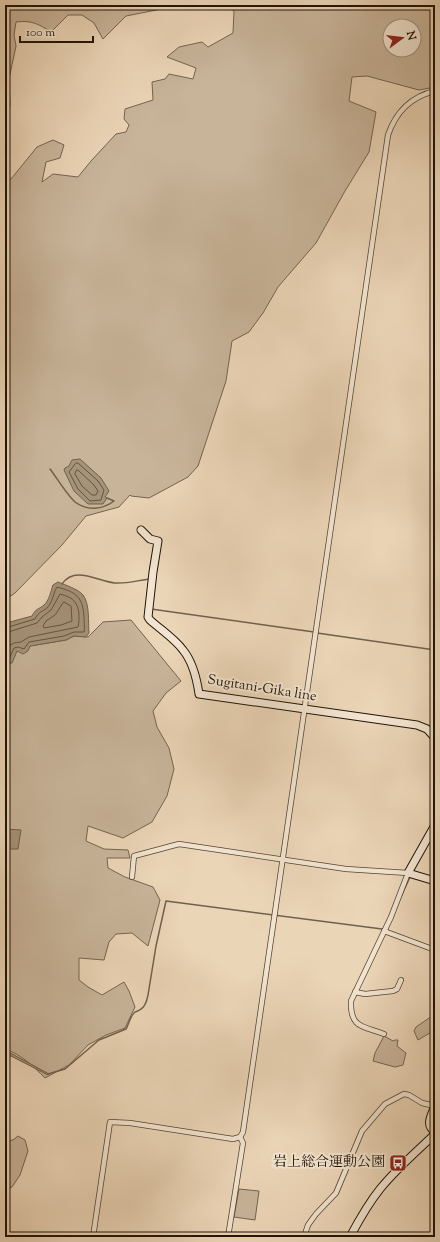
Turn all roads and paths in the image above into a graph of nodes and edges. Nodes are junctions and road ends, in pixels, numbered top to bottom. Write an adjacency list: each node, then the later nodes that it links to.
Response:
1 (435, 91): 3 (street)
2 (141, 530): 3 (main road, Sugitani-Gika line)
3 (305, 709): 4 (main road, Sugitani-Gika line); 6 (street)
4 (435, 738)
5 (435, 825): 7 (main road)
6 (283, 859): 7 (street); 8 (street); 19 (street)
7 (408, 873): 9 (main road); 10 (street)
8 (132, 877)
9 (435, 880)
10 (384, 930): 11 (street); 15 (street)
11 (435, 950)
12 (435, 965): 14 (street)
13 (401, 980): 15 (street)
14 (435, 980)
15 (355, 992): 16 (street)
16 (384, 1034)
17 (435, 1106): 18 (main road); 22 (street)
18 (435, 1133): 23 (main road)
19 (240, 1137): 20 (street); 21 (street)
20 (93, 1237)
21 (228, 1237)
22 (304, 1237)
23 (350, 1237)

